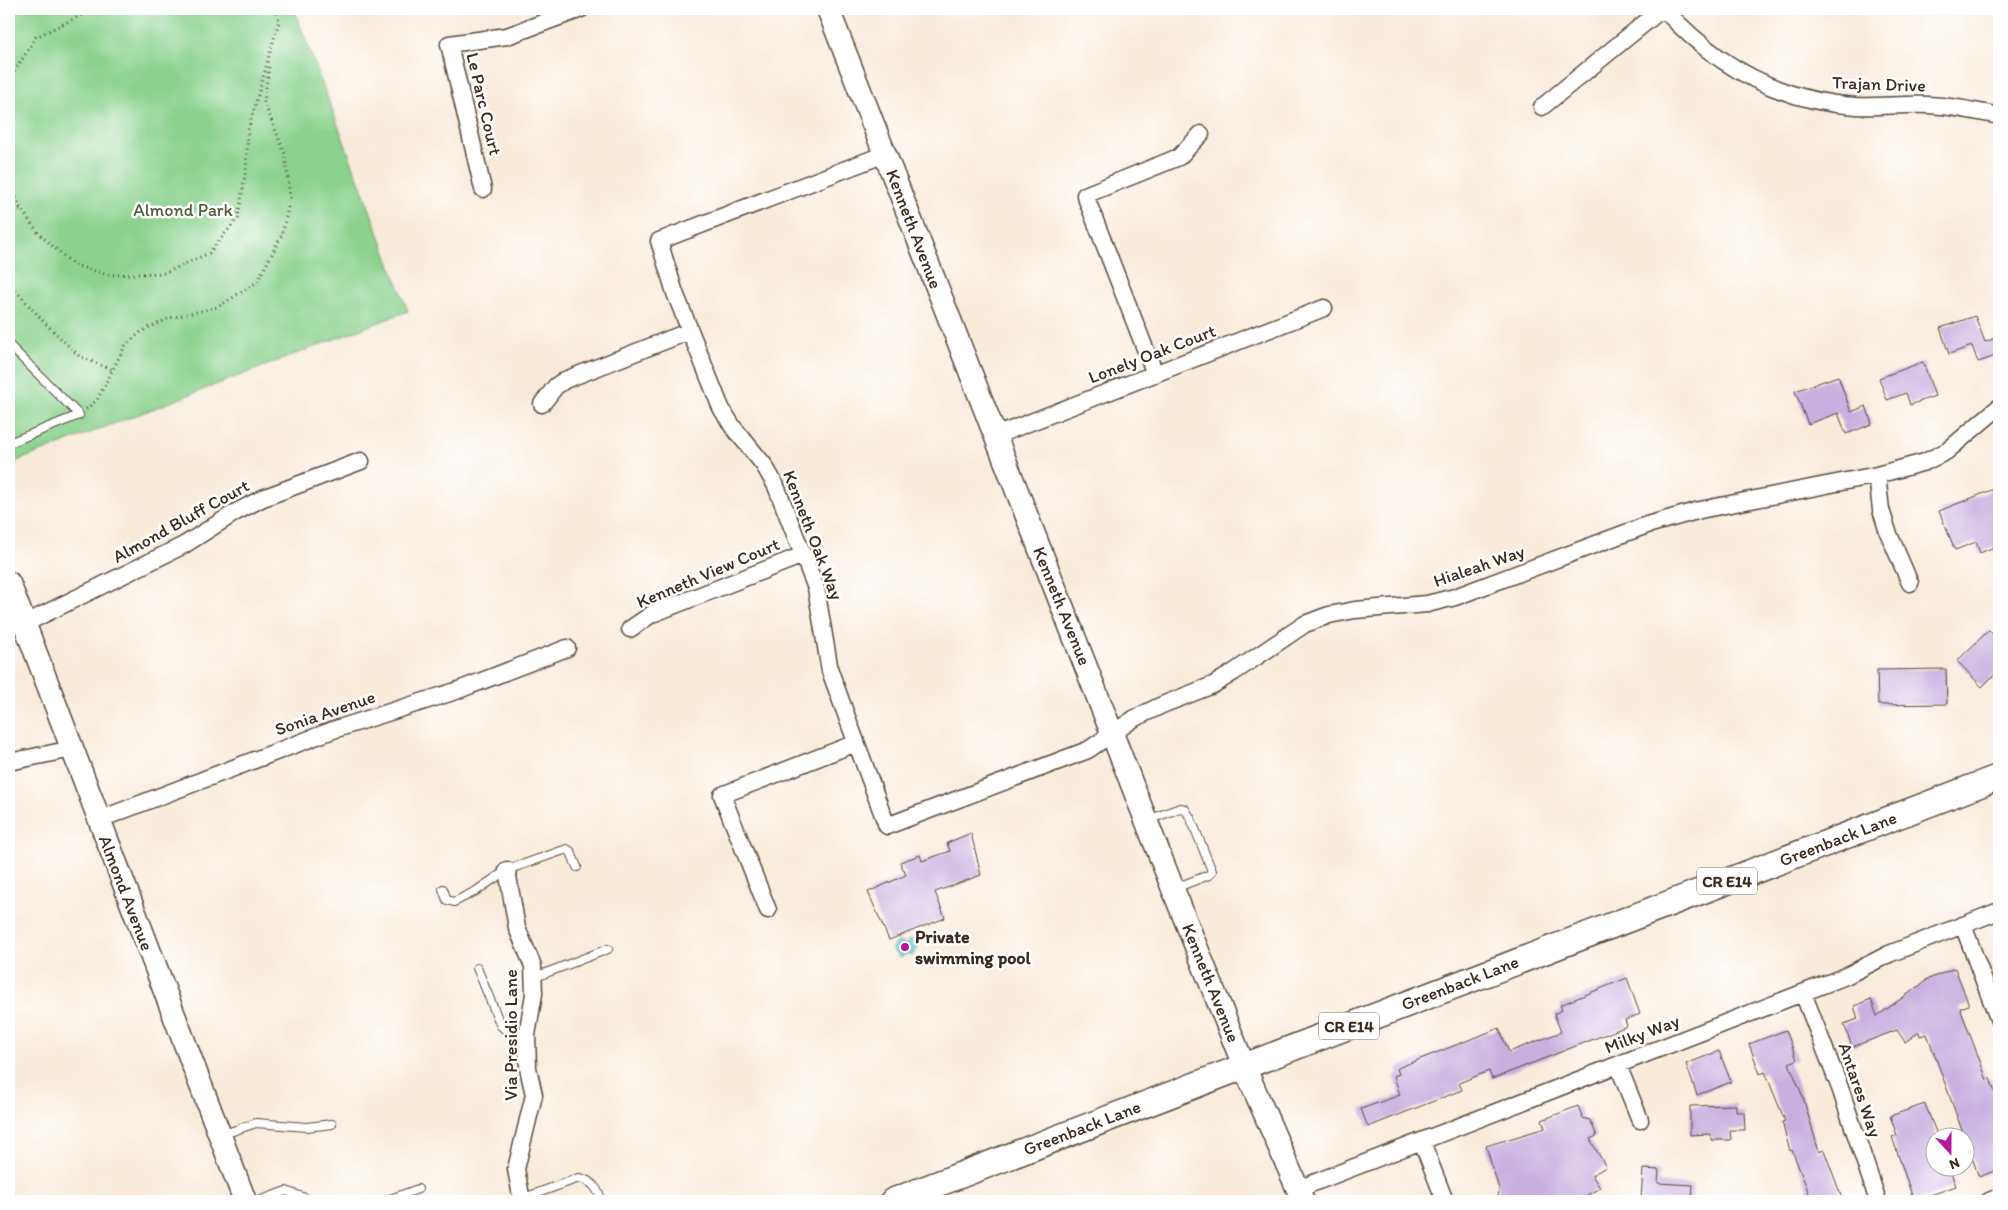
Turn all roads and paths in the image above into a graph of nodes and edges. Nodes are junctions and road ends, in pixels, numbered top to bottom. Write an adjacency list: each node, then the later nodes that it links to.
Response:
1 (94, 9): 7 (path)
2 (276, 9): 6 (path)
3 (581, 9): 13 (street, Le Parc Court)
4 (828, 9): 11 (main road, Kenneth Avenue)
5 (1663, 9): 8 (street); 9 (street, Trajan Drive)
6 (270, 58): 16 (path); 22 (path)
7 (9, 80)
8 (1542, 107)
9 (1999, 116)
10 (1202, 134): 23 (street)
11 (885, 154): 20 (street, Kenneth Oak Way); 27 (main road, Kenneth Avenue)
12 (9, 175): 14 (path)
13 (483, 189)
14 (14, 193): 15 (path); 16 (path)
15 (9, 199)
16 (21, 209): 17 (path)
17 (9, 210)
18 (9, 283): 22 (path)
19 (1324, 308): 23 (street, Lonely Oak Court)
20 (690, 331): 24 (street); 31 (street, Kenneth Oak Way)
21 (9, 345): 26 (lane)
22 (113, 370): 26 (path)
23 (1155, 374): 27 (street, Lonely Oak Court)
24 (542, 404)
25 (1999, 407): 30 (street, Hialeah Way)
26 (79, 414): 28 (lane)
27 (995, 436): 37 (main road, Kenneth Avenue)
28 (9, 443)
29 (361, 461): 34 (street, Almond Bluff Court)
30 (1877, 475): 33 (street); 37 (street, Hialeah Way)
31 (803, 555): 35 (street, Kenneth View Court); 38 (street, Kenneth Oak Way)
32 (9, 583): 34 (main road, Almond Avenue)
33 (1910, 583)
34 (24, 624): 39 (main road, Almond Avenue)
35 (630, 629)
36 (567, 648): 42 (street, Sonia Avenue)
37 (1112, 733): 38 (street, Kenneth Oak Way); 43 (main road, Kenneth Avenue)
38 (856, 743): 48 (street)
39 (72, 749): 40 (street); 42 (main road, Almond Avenue)
40 (9, 762)
41 (1999, 777): 58 (main road, Greenback Lane / CR E14)
42 (98, 820): 61 (main road, Almond Avenue)
43 (1147, 821): 47 (main road, Kenneth Avenue); 47 (lane)
44 (577, 867): 45 (lane)
45 (507, 870): 46 (lane); 53 (street, Via Presidio Lane)
46 (444, 889)
47 (1173, 889): 58 (main road, Kenneth Avenue)
48 (768, 910)
49 (1999, 911): 50 (street, Milky Way)
50 (1963, 925): 54 (street, Milky Way); 55 (street)
51 (608, 949): 53 (lane)
52 (477, 968): 56 (lane)
53 (533, 978): 56 (street, Via Presidio Lane)
54 (1803, 993): 57 (street, Milky Way); 74 (street, Antares Way)
55 (1999, 1021)
56 (528, 1035): 67 (street, Via Presidio Lane)
57 (1618, 1065): 59 (street); 62 (street, Milky Way)
58 (1244, 1066): 64 (main road, Kenneth Avenue); 73 (main road, Greenback Lane / CR E14)
59 (1640, 1120)
60 (332, 1124): 61 (lane)
61 (219, 1136): 68 (main road, Almond Avenue)
62 (1422, 1142): 64 (street, Milky Way); 65 (street)
63 (418, 1189): 71 (lane)
64 (1300, 1195)
65 (1443, 1196)
66 (1999, 1197): 75 (street)
67 (521, 1200): 72 (lane)
68 (245, 1201)
69 (259, 1201): 70 (lane)
70 (313, 1201)
71 (385, 1201)
72 (602, 1201)
73 (893, 1201)
74 (1878, 1201)
75 (1989, 1201)

